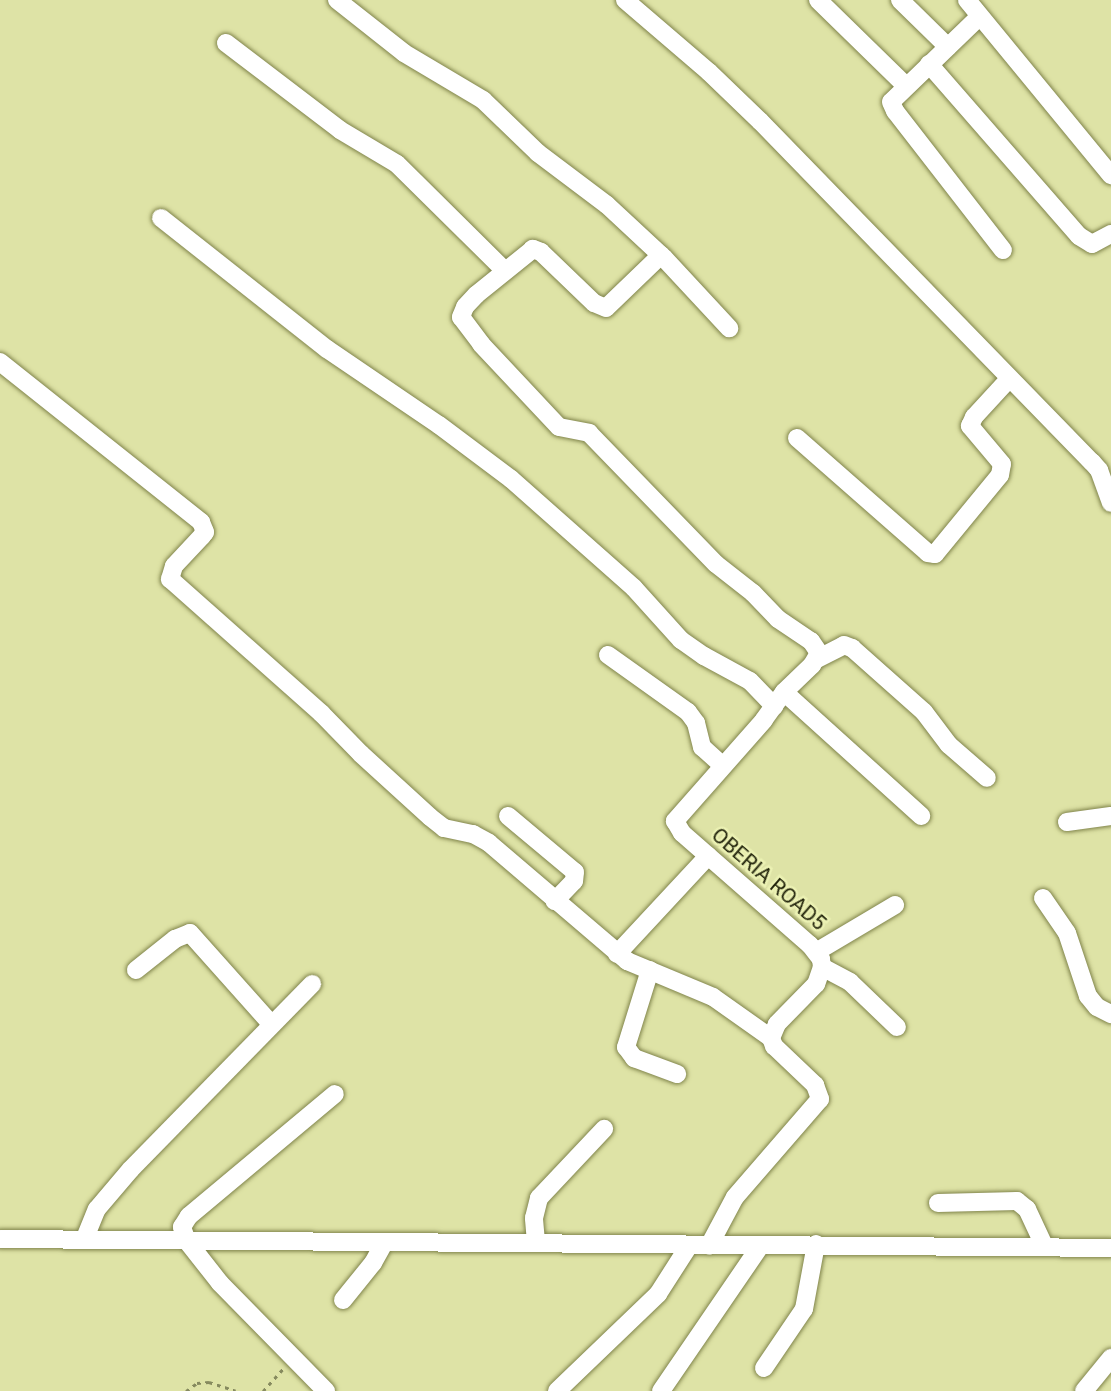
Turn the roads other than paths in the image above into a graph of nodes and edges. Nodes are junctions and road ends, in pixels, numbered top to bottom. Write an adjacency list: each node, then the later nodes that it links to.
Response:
1 (337, 0): 15 (street)
2 (625, 0): 19 (street)
3 (818, 0): 10 (street)
4 (900, 0): 8 (street)
5 (967, 0): 6 (street)
6 (979, 17): 8 (street); 11 (street)
7 (226, 43): 16 (street)
8 (948, 47): 9 (street)
9 (929, 64): 10 (street); 13 (street)
10 (905, 86): 14 (street)
11 (1111, 176)
12 (161, 218): 24 (street)
13 (1111, 234)
14 (1003, 250)
15 (661, 255): 16 (street); 17 (street)
16 (505, 271): 23 (street)
17 (729, 328)
18 (0, 362): 33 (street)
19 (1009, 379): 20 (street); 21 (street)
20 (797, 438)
21 (1111, 503)
22 (608, 655): 25 (street)
23 (817, 659): 24 (street); 26 (street)
24 (779, 699): 25 (street); 28 (street)
25 (722, 765): 31 (street, OBERIA ROAD5)
26 (987, 778)
27 (508, 816): 33 (street)
28 (920, 816)
29 (1111, 816): 30 (street)
30 (1068, 822)
31 (708, 856): 35 (street); 36 (street, OBERIA ROAD5)
32 (1042, 898): 40 (street)
33 (555, 901): 35 (street)
34 (895, 905): 36 (street)
35 (617, 954): 38 (street)
36 (819, 960): 42 (street, OBERIA ROAD5); 43 (street)
37 (136, 970): 41 (street)
38 (650, 970): 43 (street); 44 (street)
39 (312, 984): 41 (street)
40 (1111, 1014)
41 (271, 1024): 48 (street)
42 (897, 1027)
43 (771, 1038): 54 (street)
44 (677, 1074)
45 (335, 1094): 50 (street)
46 (604, 1129): 51 (street)
47 (938, 1203): 56 (street)
48 (85, 1238): 49 (street); 50 (street)
49 (0, 1239)
50 (187, 1241): 52 (street); 62 (street)
51 (536, 1242): 52 (street); 57 (street)
52 (384, 1243): 59 (street)
53 (816, 1244): 55 (street); 56 (street); 61 (street)
54 (709, 1245): 55 (street); 57 (street)
55 (761, 1245): 64 (street)
56 (1044, 1245): 58 (street)
57 (688, 1247): 63 (street)
58 (1111, 1248)
59 (343, 1300)
60 (1111, 1358): 65 (street)
61 (764, 1368)
62 (326, 1391)
63 (557, 1391)
64 (661, 1391)
65 (1084, 1391)

